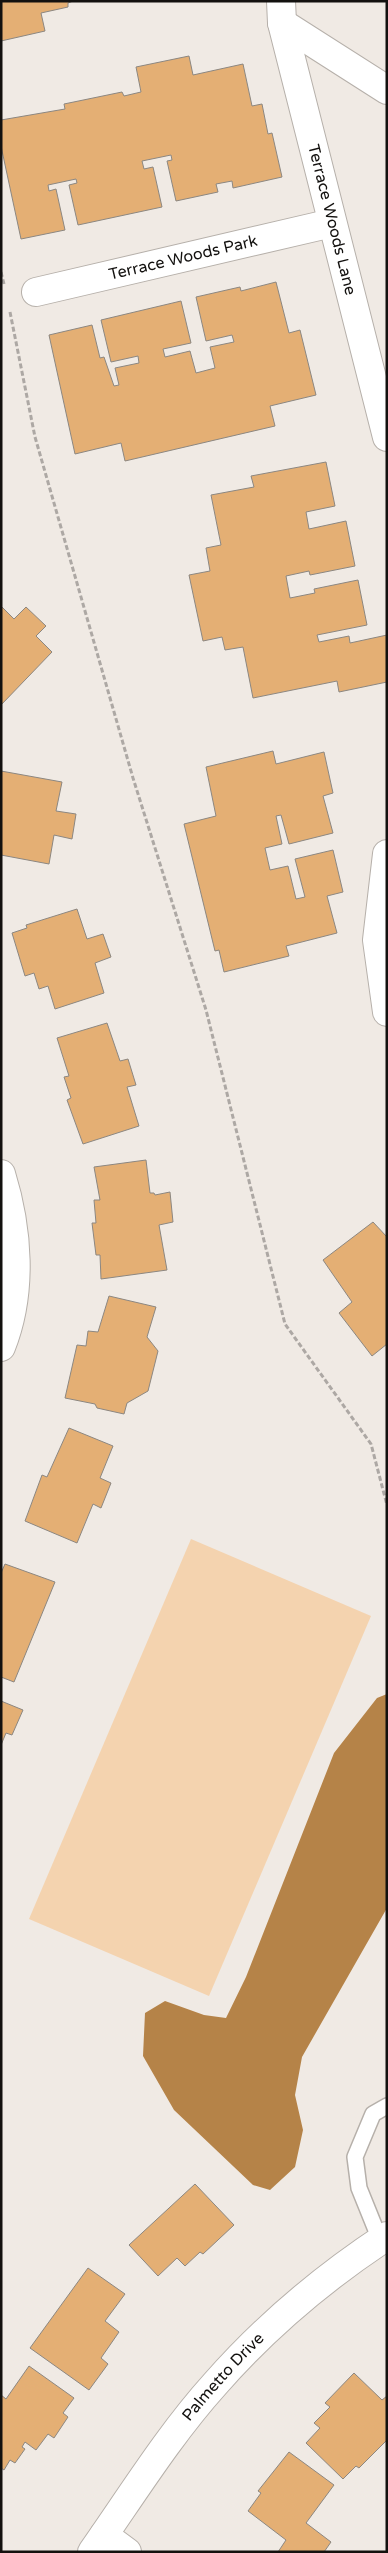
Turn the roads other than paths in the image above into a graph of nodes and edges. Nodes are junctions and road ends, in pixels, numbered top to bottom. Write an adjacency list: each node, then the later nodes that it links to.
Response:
1 (282, 12): 2 (street); 3 (street, Terrace Woods Lane)
2 (387, 90)
3 (332, 223): 4 (street, Terrace Woods Park); 5 (street, Terrace Woods Lane)
4 (36, 292)
5 (387, 437)
6 (387, 854): 7 (street)
7 (387, 1012)
8 (1, 1174): 9 (street)
9 (1, 1347)
10 (387, 2106): 11 (lane)
11 (383, 2238): 12 (street, Palmetto Drive)
12 (98, 2544): 13 (street)
13 (127, 2552)

